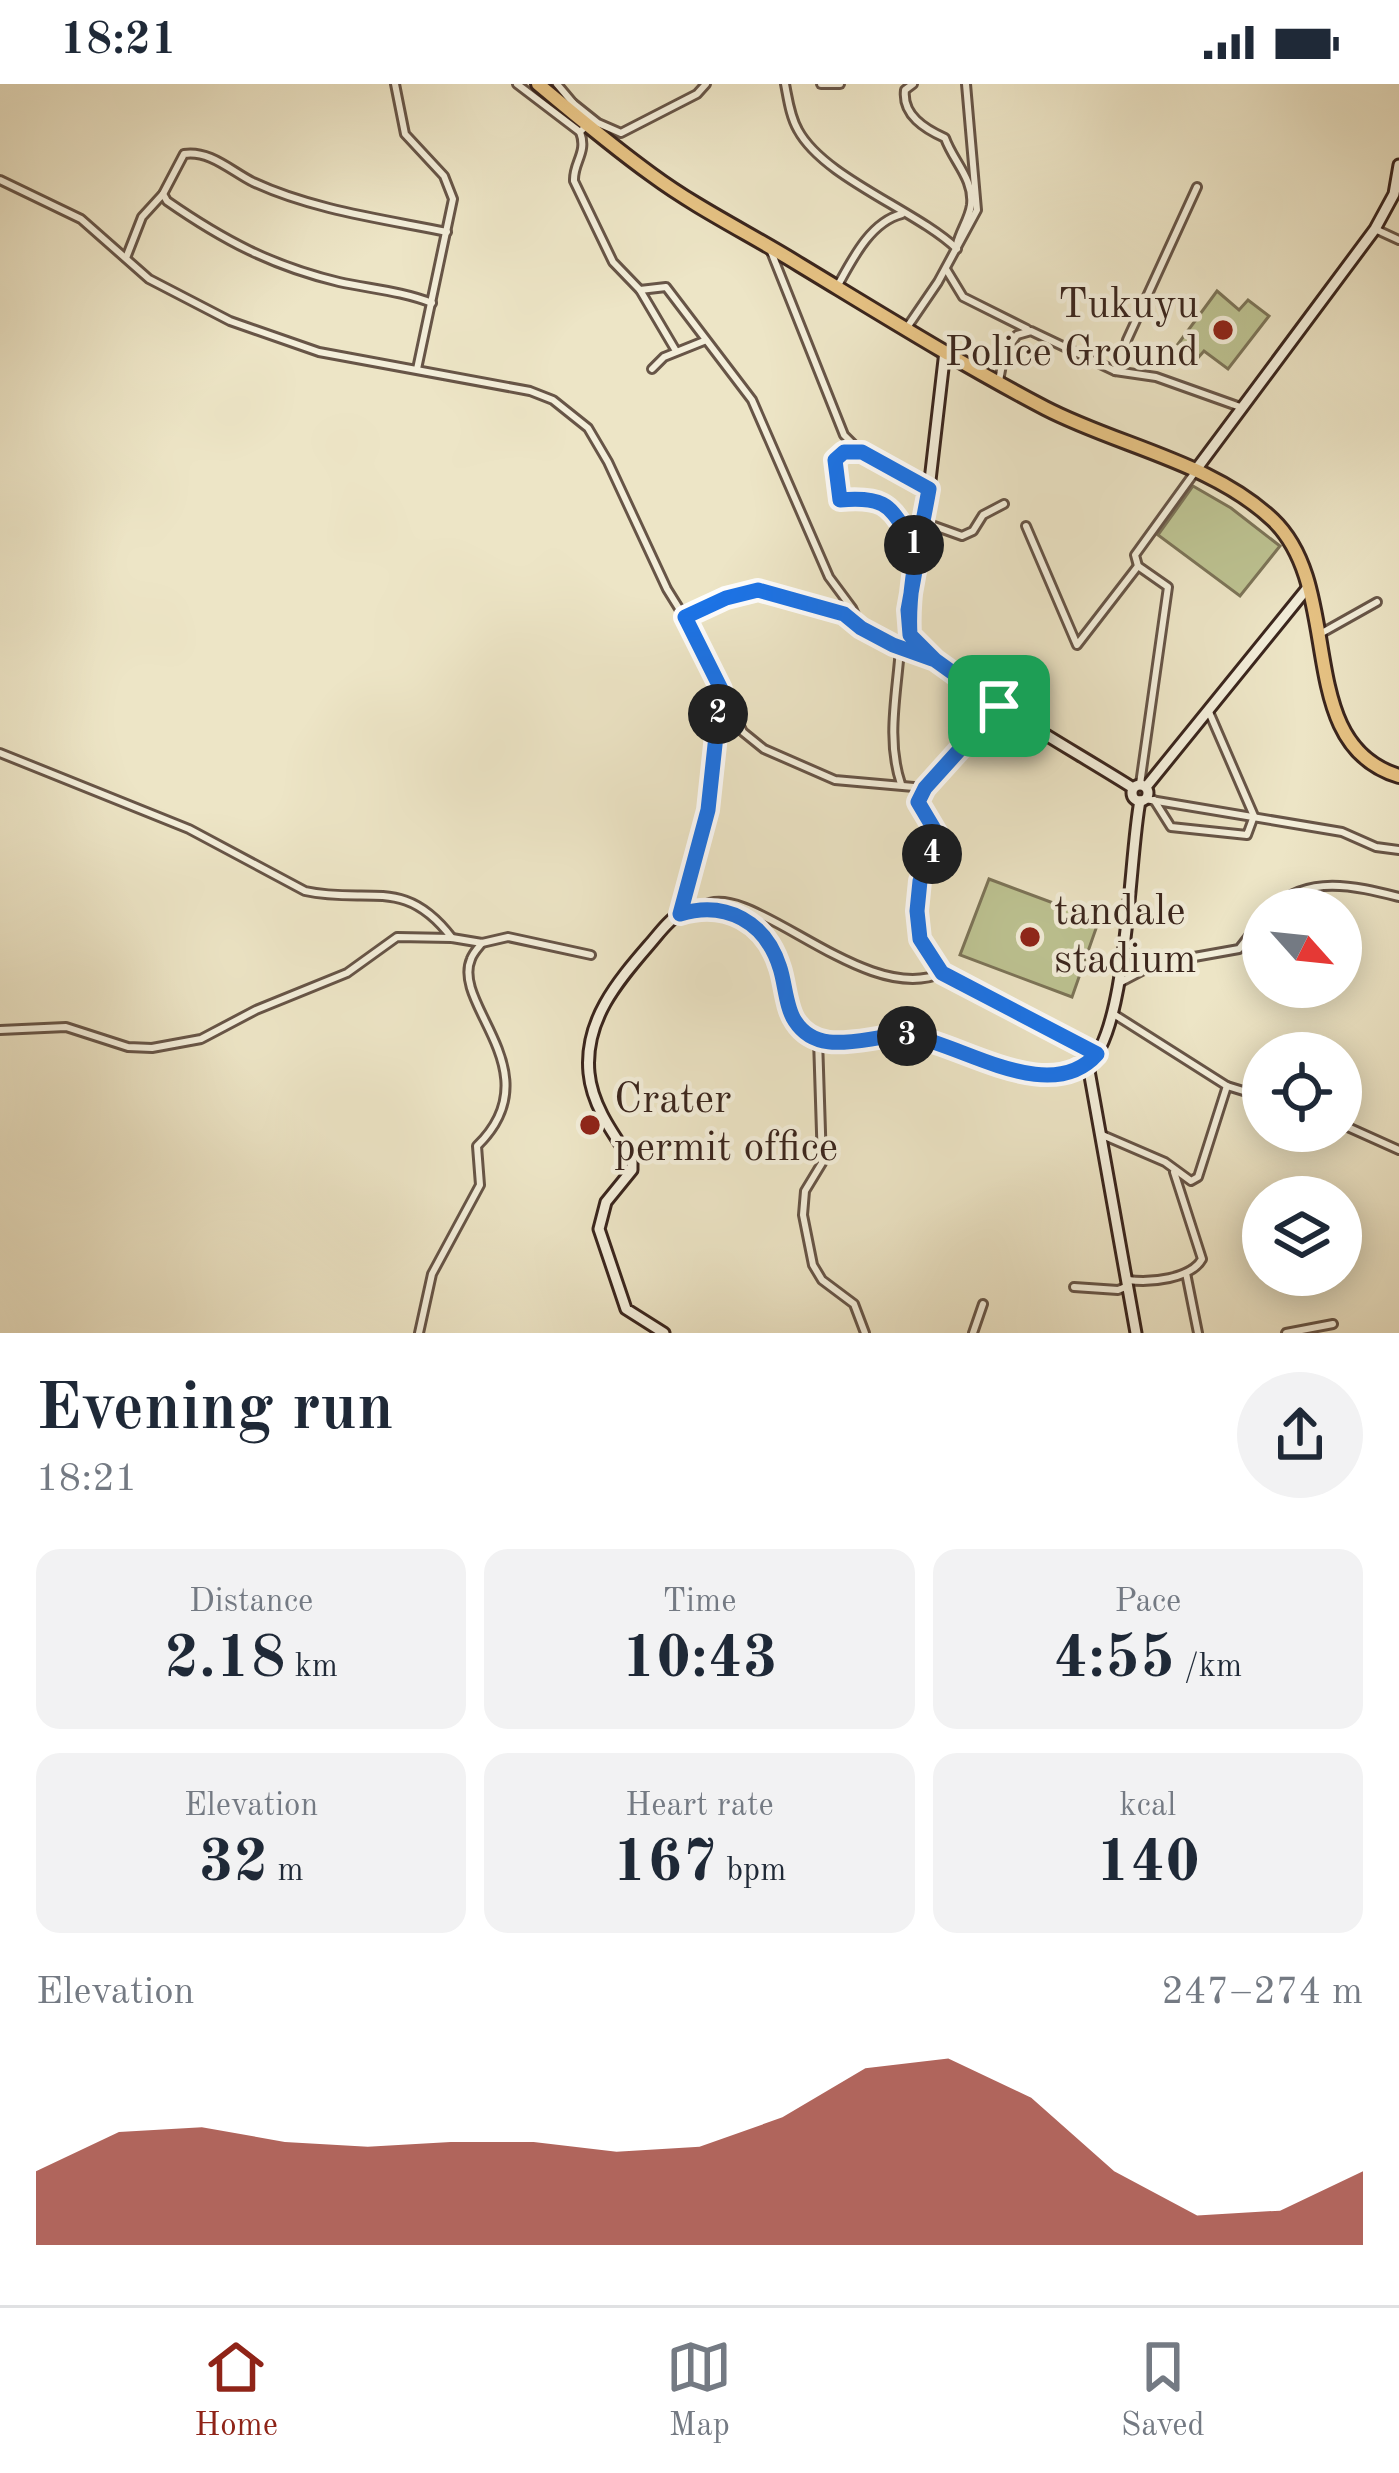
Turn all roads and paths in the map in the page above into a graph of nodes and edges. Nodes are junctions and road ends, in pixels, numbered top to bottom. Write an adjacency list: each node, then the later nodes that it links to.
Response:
1 (395, 84): 19 (street)
2 (517, 84): 12 (street)
3 (538, 84): 11 (highway)
4 (557, 84): 11 (street)
5 (706, 84): 11 (street)
6 (785, 84): 17 (street)
7 (821, 84): 8 (street)
8 (840, 84)
9 (913, 84): 22 (street)
10 (966, 84): 22 (street)
11 (570, 106): 12 (highway)
12 (584, 128): 21 (highway); 26 (street)
13 (1399, 165): 18 (main road)
14 (0, 180): 23 (street)
15 (1197, 187): 35 (street)
16 (163, 194): 19 (street); 23 (street); 27 (street)
17 (905, 213): 22 (street); 25 (street)
18 (1375, 229): 20 (street); 37 (main road)
19 (448, 232): 27 (street)
20 (1399, 240)
21 (769, 246): 25 (highway); 38 (street)
22 (957, 250): 24 (street)
23 (126, 259): 33 (street)
24 (946, 269): 28 (street); 29 (street)
25 (836, 287): 28 (highway)
26 (640, 290): 30 (street); 31 (street)
27 (432, 303): 33 (street)
28 (906, 329): 32 (highway)
29 (1030, 331): 35 (street); 36 (street)
30 (704, 341): 31 (street); 49 (street)
31 (676, 351): 34 (street)
32 (945, 351): 36 (highway); 40 (main road)
33 (418, 369): 48 (street)
34 (652, 369)
35 (1115, 371): 37 (street)
36 (999, 381): 39 (highway)
37 (1243, 408): 39 (main road)
38 (862, 452): 40 (street); 44 (street)
39 (1195, 472): 45 (street); 46 (highway)
40 (929, 489): 42 (main road)
41 (1004, 504): 42 (street)
42 (923, 522): 44 (main road)
43 (1026, 526): 45 (street)
44 (919, 549): 52 (main road)
45 (1138, 566): 60 (street)
46 (1309, 586): 50 (highway); 55 (main road)
47 (1377, 602): 50 (street)
48 (685, 617): 49 (street); 53 (street)
49 (861, 628): 51 (street)
50 (1320, 634): 57 (highway)
51 (900, 648): 52 (street); 58 (street)
52 (935, 660): 54 (main road)
53 (721, 689): 58 (street); 68 (street)
54 (999, 706): 59 (street); 60 (main road)
55 (1208, 710): 60 (main road); 61 (street)
56 (0, 753): 69 (street)
57 (1399, 776)
58 (901, 784): 59 (street)
59 (925, 788): 73 (street)
60 (1143, 793): 61 (street); 61 (street); 74 (main road)
61 (1254, 816): 62 (street)
62 (1399, 850)
63 (1301, 888): 64 (street)
64 (1355, 888)
65 (1362, 889): 66 (street)
66 (1399, 897)
67 (700, 908): 68 (main road); 73 (street); 77 (main road)
68 (680, 914): 92 (main road)
69 (452, 938): 70 (street); 76 (street)
70 (482, 943): 72 (street); 91 (street)
71 (1242, 945): 74 (street)
72 (591, 955)
73 (942, 973): 78 (street)
74 (1118, 984): 75 (main road)
75 (1112, 1012): 78 (main road); 80 (street)
76 (0, 1030)
77 (818, 1039): 79 (main road); 93 (street)
78 (1097, 1054): 79 (main road)
79 (1088, 1065): 83 (main road)
80 (1227, 1086): 81 (street); 85 (street)
81 (1242, 1091)
82 (1362, 1133): 84 (street)
83 (1100, 1134): 85 (street); 87 (main road)
84 (1399, 1150)
85 (1173, 1168): 86 (street)
86 (1186, 1273): 87 (street); 96 (street)
87 (1128, 1283): 88 (street); 95 (main road)
88 (1074, 1287)
89 (983, 1304): 94 (street)
90 (1333, 1324): 97 (street)
91 (418, 1333)
92 (664, 1333)
93 (865, 1333)
94 (973, 1333)
95 (1136, 1333)
96 (1198, 1333)
97 (1286, 1333)

